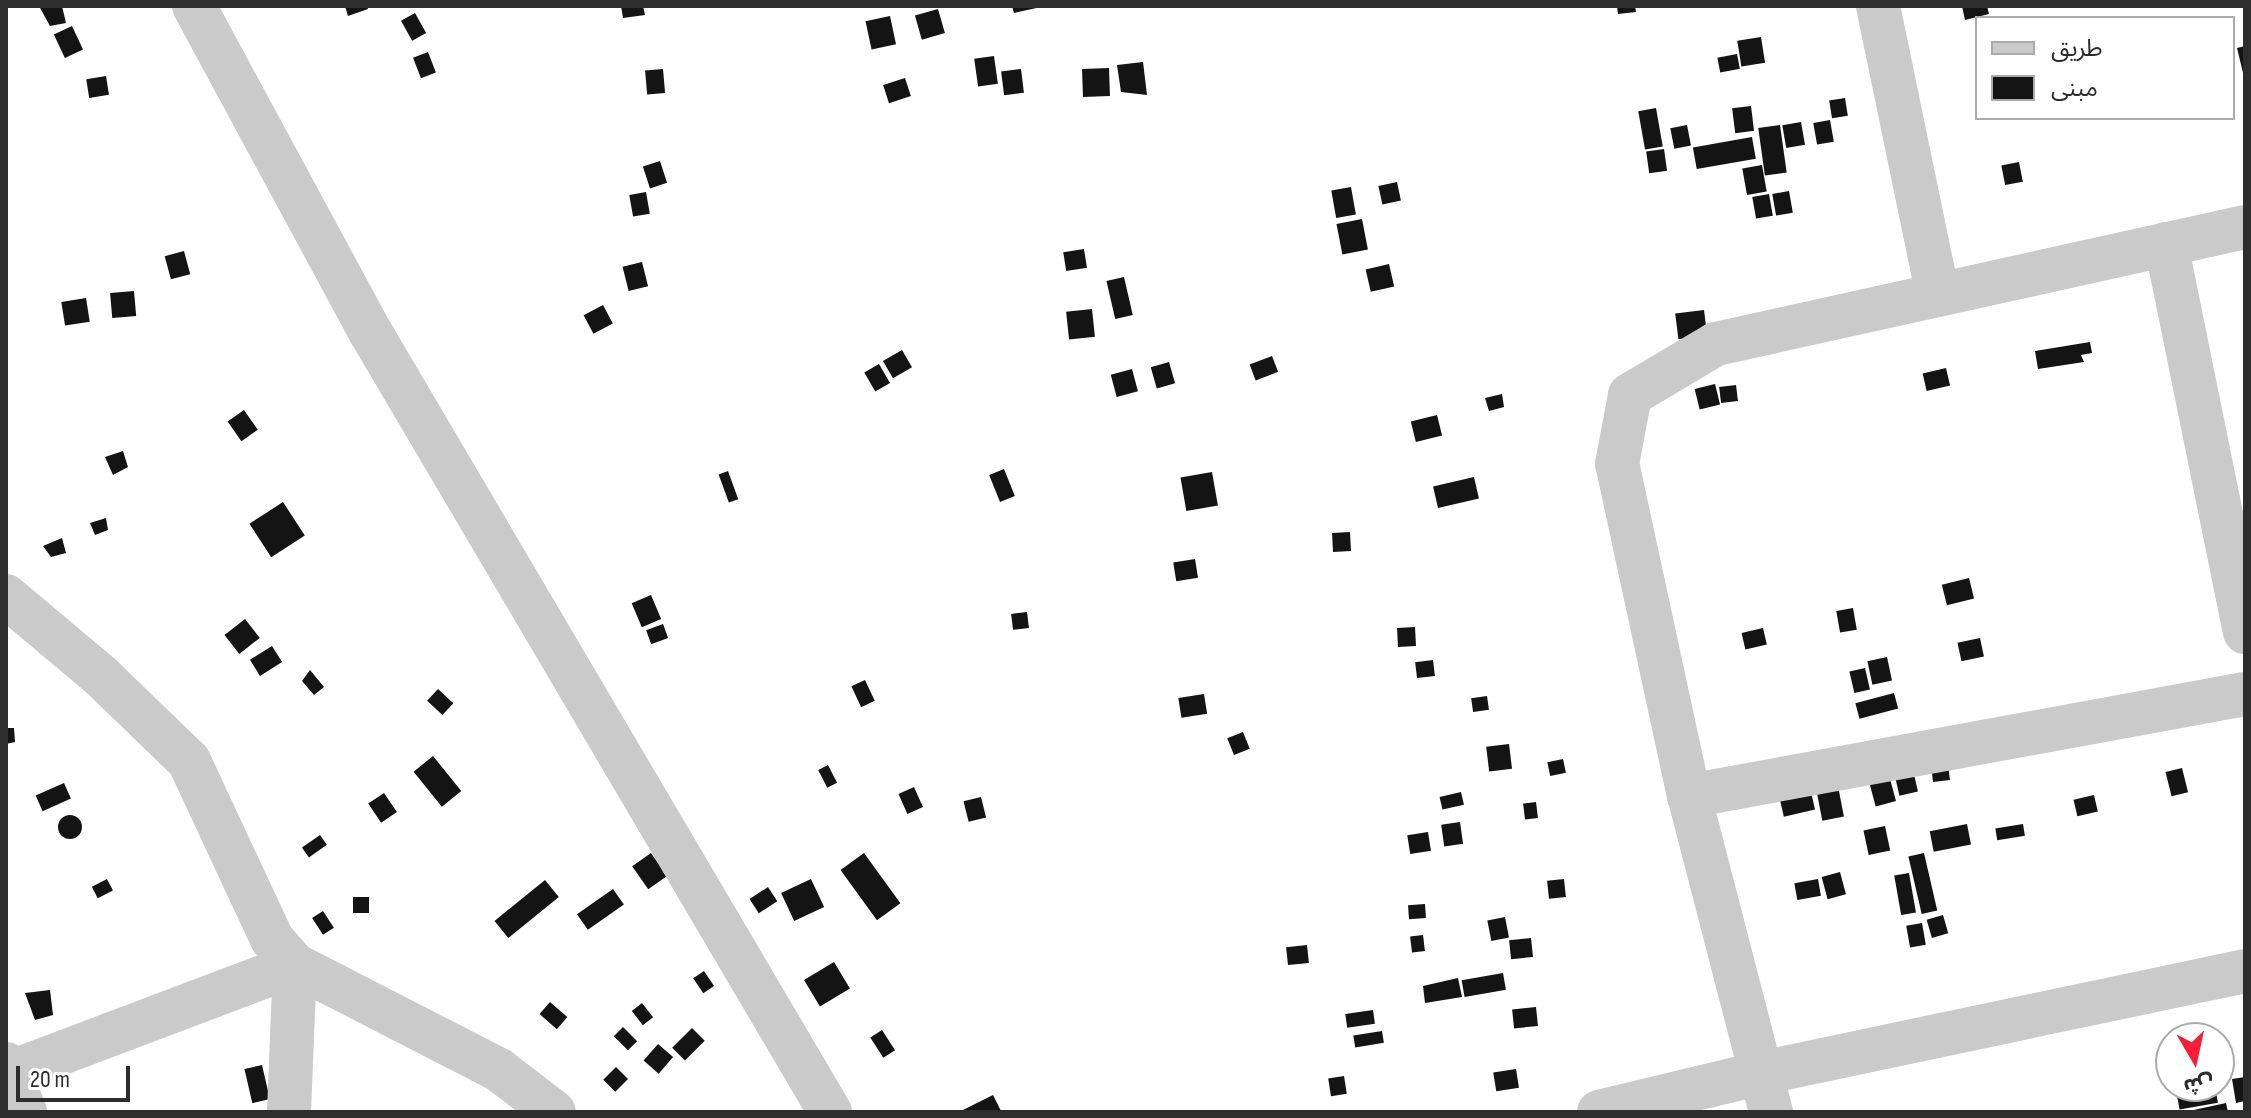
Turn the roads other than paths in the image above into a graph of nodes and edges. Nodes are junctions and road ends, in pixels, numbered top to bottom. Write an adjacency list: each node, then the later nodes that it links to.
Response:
1 (194, 6): 17 (street)
2 (1878, 6): 5 (street)
3 (2245, 227): 4 (street)
4 (2166, 244): 5 (street); 7 (street)
5 (1938, 295): 9 (street)
6 (6, 596): 10 (street)
7 (2245, 632)
8 (2245, 694): 9 (street)
9 (1689, 796): 13 (street)
10 (295, 965): 12 (street); 15 (street); 16 (street)
11 (2245, 971): 13 (street)
12 (8, 1070): 14 (street)
13 (1766, 1092): 18 (street)
14 (25, 1112)
15 (289, 1112)
16 (554, 1112)
17 (830, 1112)
18 (1599, 1112)

